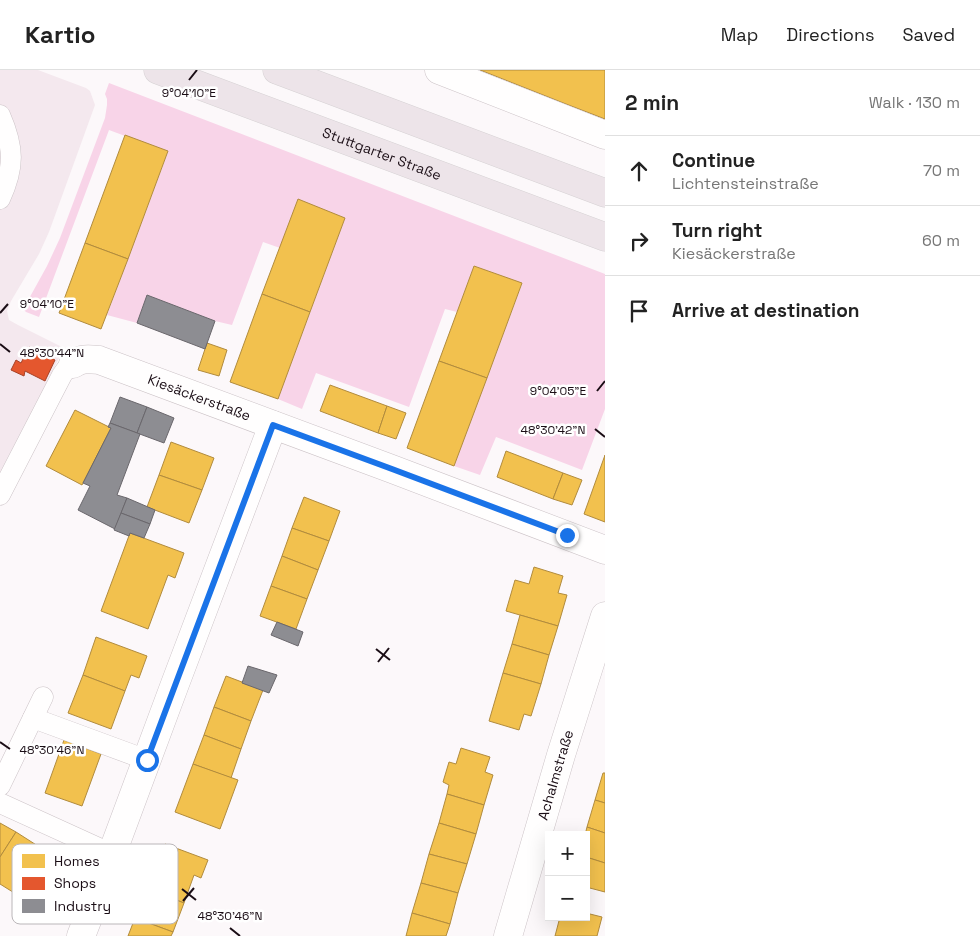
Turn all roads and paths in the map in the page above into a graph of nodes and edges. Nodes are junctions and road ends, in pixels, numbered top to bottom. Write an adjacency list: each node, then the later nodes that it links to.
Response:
1 (158, 70): 8 (main road, Stuttgarter Straße)
2 (277, 70): 6 (main road)
3 (439, 70): 5 (street)
4 (0, 115): 7 (lane)
5 (605, 135)
6 (605, 193)
7 (0, 199)
8 (605, 238)
9 (73, 364): 10 (street, Kiesäckerstraße); 11 (lane)
10 (273, 425): 12 (street, Kiesäckerstraße); 16 (street)
11 (0, 496)
12 (605, 550)
13 (605, 616): 23 (street, Achalmstraße)
14 (43, 697): 15 (lane)
15 (33, 718): 16 (lane); 17 (lane)
16 (147, 760): 20 (street)
17 (0, 786)
18 (0, 803): 19 (lane)
19 (90, 844)
20 (116, 844)
21 (86, 924): 22 (street)
22 (81, 936)
23 (508, 936)

